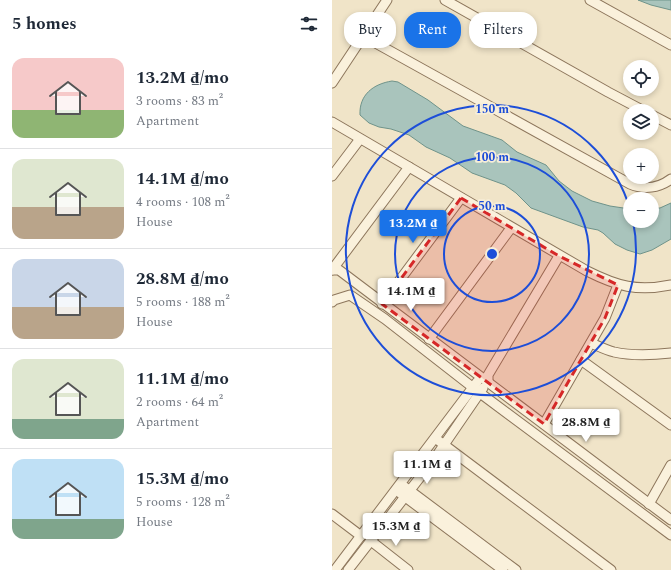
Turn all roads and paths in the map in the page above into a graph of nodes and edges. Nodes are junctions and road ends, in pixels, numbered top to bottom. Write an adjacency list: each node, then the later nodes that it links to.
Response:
1 (387, 0): 4 (street)
2 (445, 0): 9 (street)
3 (590, 0): 5 (street)
4 (379, 12)
5 (671, 45)
6 (355, 48): 8 (street)
7 (385, 48): 16 (street)
8 (332, 83)
9 (631, 104)
10 (659, 119): 12 (street)
11 (332, 122): 13 (street)
12 (671, 125)
13 (360, 139): 14 (street); 15 (street)
14 (409, 167): 17 (street); 20 (street)
15 (332, 176)
16 (671, 178)
17 (461, 198): 18 (street); 24 (street)
18 (511, 228): 19 (street); 25 (street)
19 (559, 256): 21 (street); 29 (street)
20 (332, 270): 24 (street)
21 (618, 285): 22 (street); 26 (street)
22 (671, 285)
23 (332, 302): 29 (street)
24 (382, 304): 25 (street)
25 (429, 339): 29 (street)
26 (591, 343): 27 (street); 28 (street)
27 (671, 353)
28 (581, 360): 30 (street); 31 (street)
29 (482, 383): 30 (street); 32 (street); 33 (street); 40 (street)
30 (544, 424): 37 (street)
31 (671, 425)
32 (435, 437): 33 (street); 35 (street)
33 (444, 444): 36 (street); 49 (street)
34 (671, 465): 37 (street)
35 (398, 487): 36 (street); 41 (street)
36 (407, 493): 42 (street); 43 (street)
37 (649, 504): 39 (street)
38 (332, 514): 41 (street)
39 (671, 520)
40 (671, 535)
41 (360, 537): 43 (street); 44 (street)
42 (467, 538): 47 (street); 48 (street)
43 (370, 543): 45 (street); 46 (street)
44 (335, 570)
45 (348, 570)
46 (408, 570)
47 (503, 570)
48 (516, 570)
49 (611, 570)

